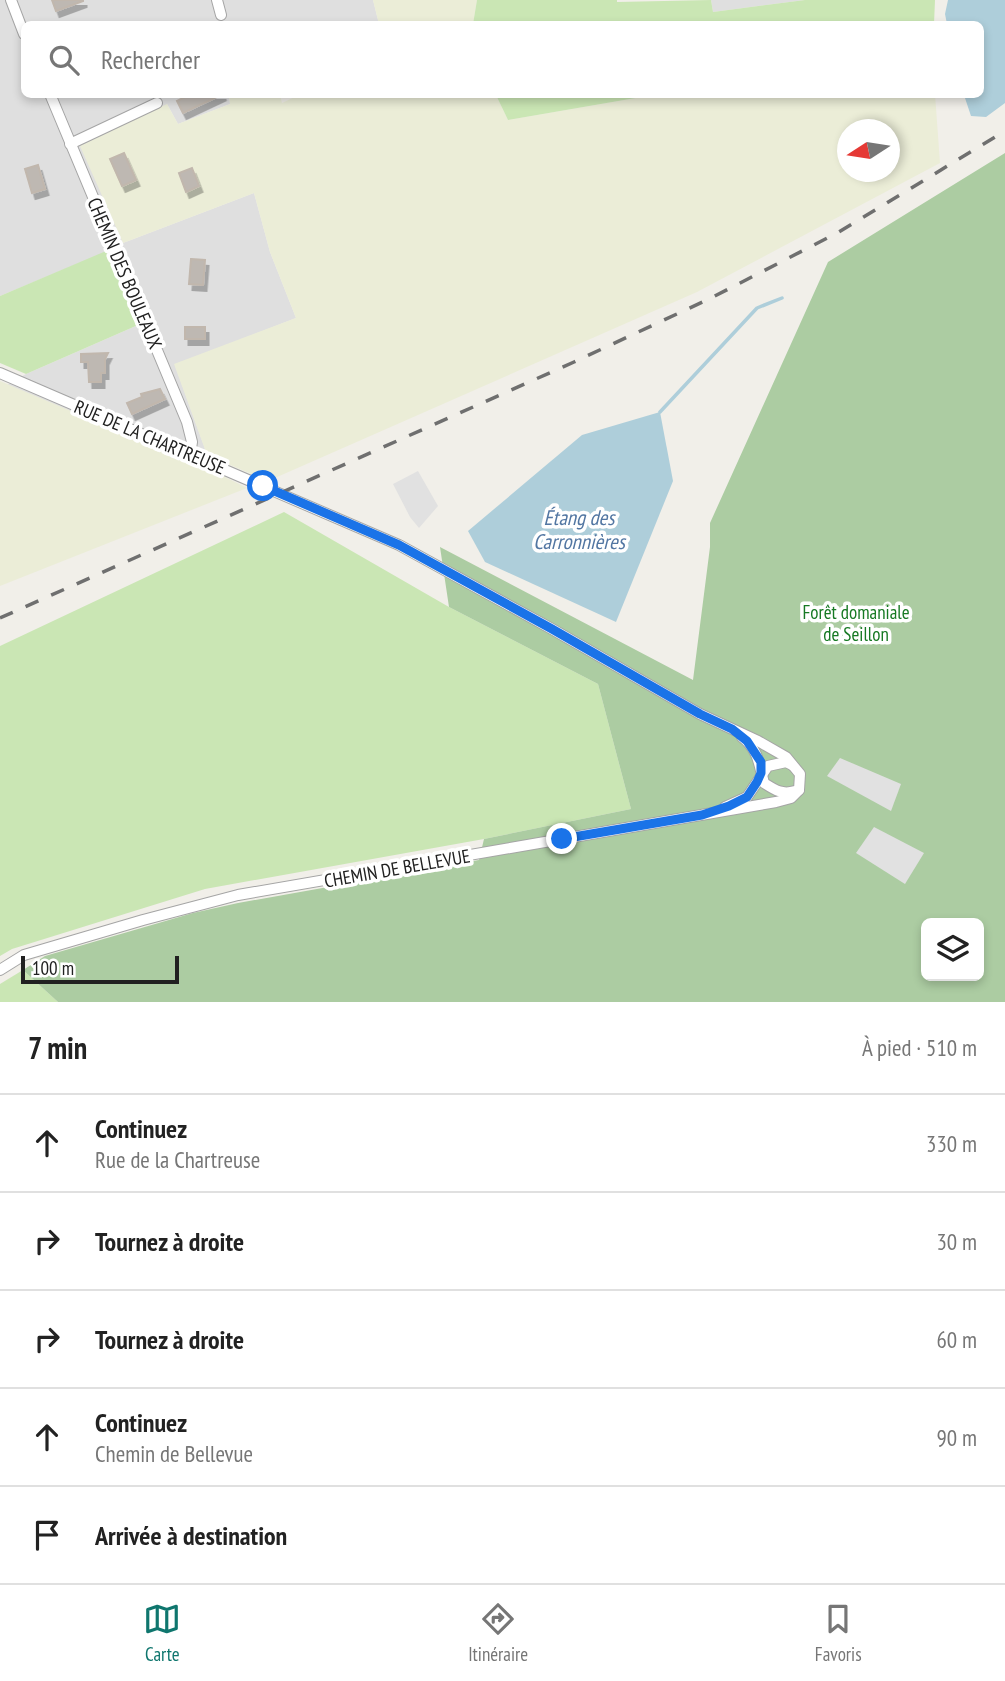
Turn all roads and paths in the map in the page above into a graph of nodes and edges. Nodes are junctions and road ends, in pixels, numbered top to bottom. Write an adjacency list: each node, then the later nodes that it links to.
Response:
1 (11, 0): 4 (street)
2 (217, 0): 3 (street)
3 (220, 15)
4 (21, 26)
5 (52, 98): 7 (street, CHEMIN DES BOULEAUX)
6 (157, 103): 7 (street)
7 (70, 144): 9 (street, CHEMIN DES BOULEAUX)
8 (0, 373): 9 (street, RUE DE LA CHARTREUSE)
9 (190, 454): 10 (street, RUE DE LA CHARTREUSE)
10 (732, 729): 11 (street, RUE DE LA CHARTREUSE); 12 (street)
11 (794, 766): 12 (street); 13 (street)
12 (761, 773): 13 (street); 14 (street)
13 (799, 790): 14 (street, CHEMIN DE BELLEVUE)
14 (702, 815): 15 (street, CHEMIN DE BELLEVUE)
15 (0, 970)

